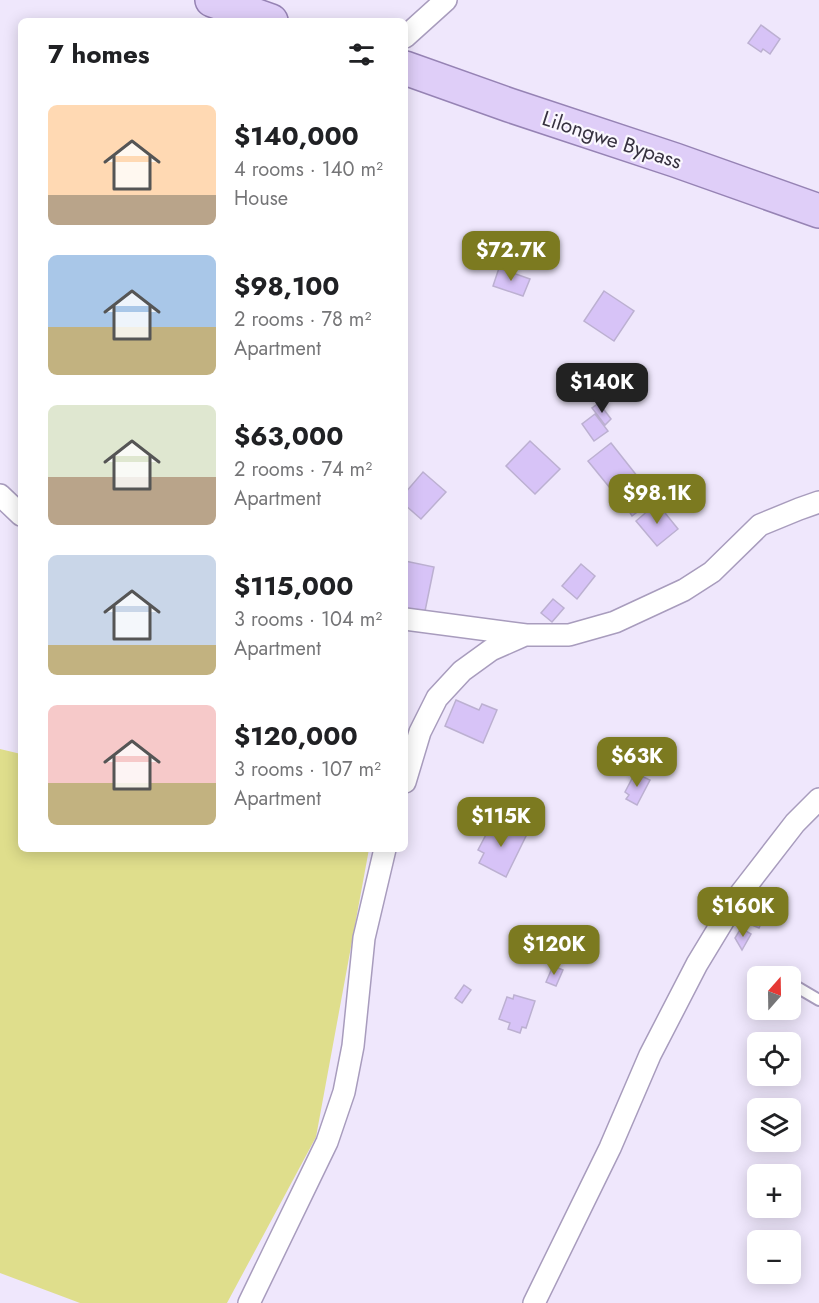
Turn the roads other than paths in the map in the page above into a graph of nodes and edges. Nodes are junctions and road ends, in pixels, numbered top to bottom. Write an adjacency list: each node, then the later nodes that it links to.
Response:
1 (212, 0): 3 (main road)
2 (446, 0): 4 (street)
3 (263, 18)
4 (408, 34)
5 (408, 69): 6 (main road, Lilongwe Bypass)
6 (819, 211)
7 (0, 495): 9 (street)
8 (819, 502): 11 (street)
9 (18, 512)
10 (408, 619): 11 (street)
11 (526, 635): 12 (street)
12 (408, 772)
13 (819, 799): 18 (street)
14 (384, 852): 17 (street)
15 (801, 989): 16 (lane)
16 (819, 1000)
17 (249, 1303)
18 (534, 1303)

